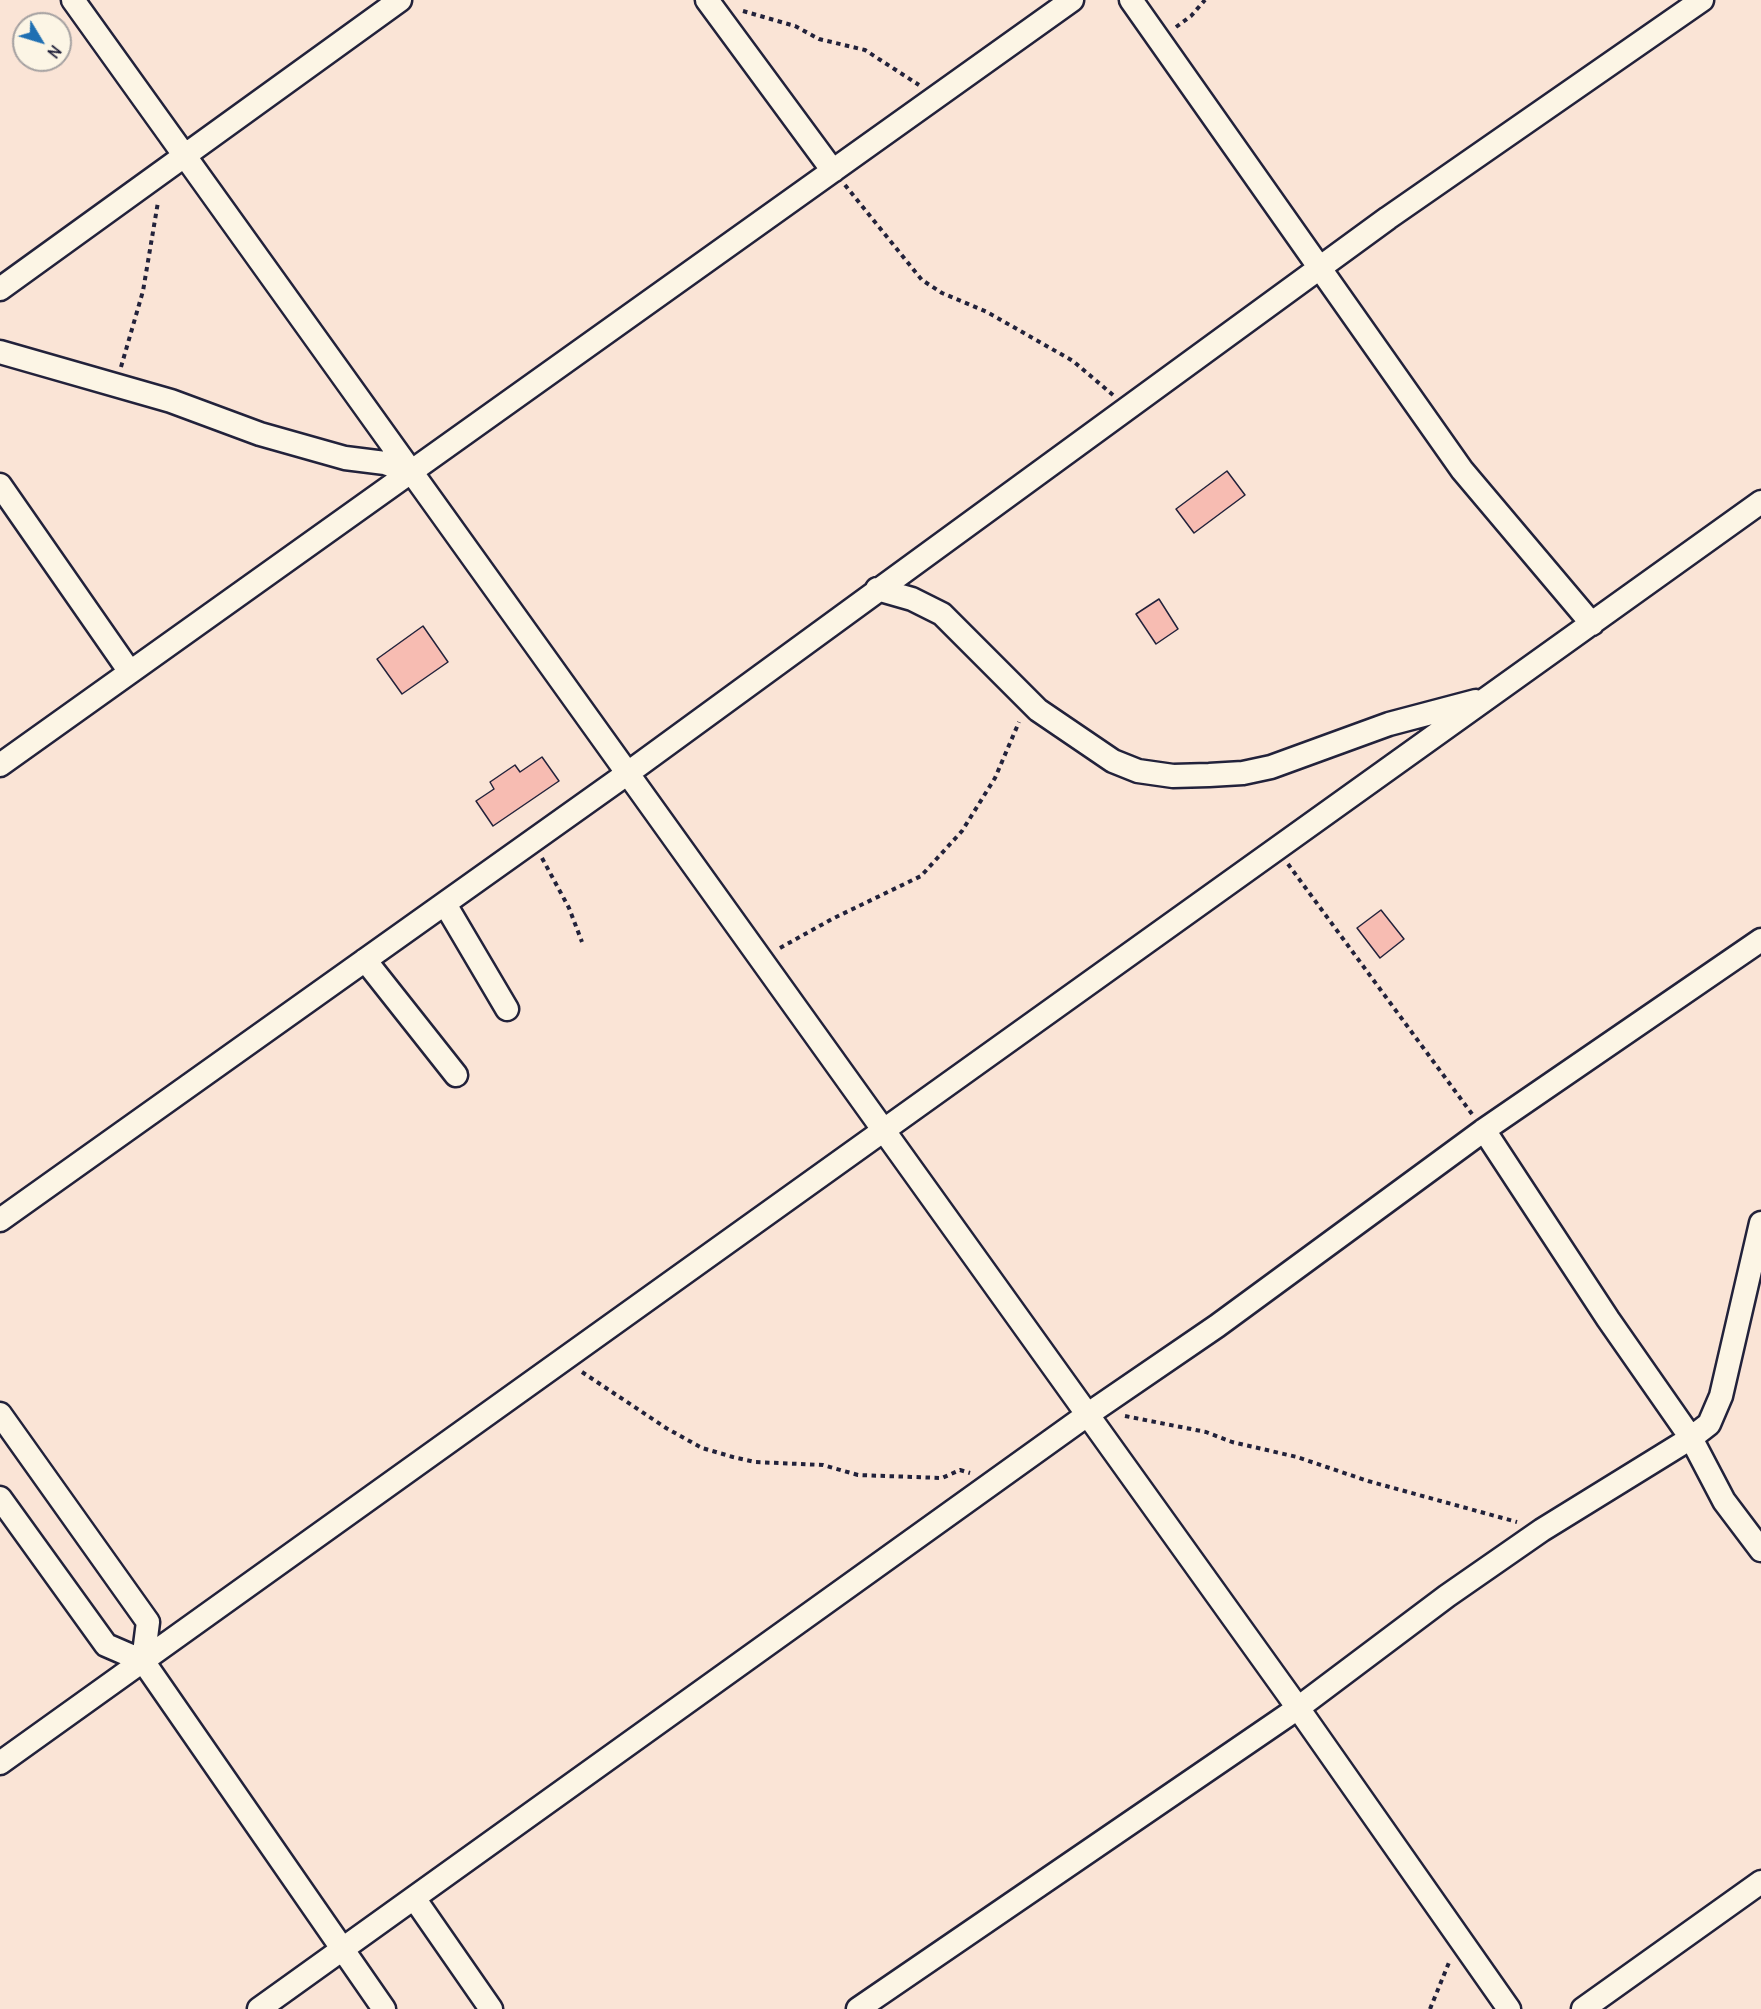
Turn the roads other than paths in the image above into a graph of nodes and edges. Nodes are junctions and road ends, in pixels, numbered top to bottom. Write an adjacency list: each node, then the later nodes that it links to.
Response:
1 (73, 0): 7 (street)
2 (400, 0): 7 (street)
3 (706, 0): 8 (street)
4 (1072, 0): 8 (street)
5 (1131, 0): 9 (street)
6 (1702, 0): 9 (street)
7 (185, 156): 10 (street); 12 (street)
8 (833, 171): 12 (street)
9 (1319, 268): 15 (street); 16 (street)
10 (0, 289)
11 (0, 352): 12 (street)
12 (411, 472): 17 (street); 20 (street)
13 (0, 485): 17 (street)
14 (1761, 502): 16 (street)
15 (877, 589): 18 (street); 20 (street)
16 (1592, 624): 18 (street)
17 (130, 672): 19 (street)
18 (1487, 699): 27 (street)
19 (0, 765)
20 (628, 773): 21 (street); 27 (street)
21 (444, 904): 23 (street); 24 (street)
22 (1761, 940): 26 (street)
23 (365, 960): 25 (street); 28 (street)
24 (507, 1009)
25 (456, 1075)
26 (1484, 1130): 30 (street); 32 (street)
27 (884, 1131): 30 (street); 35 (street)
28 (0, 1220)
29 (1761, 1223): 32 (street)
30 (1091, 1412): 36 (street); 39 (street)
31 (0, 1414): 35 (street)
32 (1691, 1438): 34 (street); 36 (street)
33 (0, 1498): 35 (street)
34 (1761, 1550)
35 (143, 1661): 37 (street); 40 (street)
36 (1298, 1708): 44 (street); 45 (street)
37 (0, 1763)
38 (1761, 1882): 46 (street)
39 (414, 1898): 40 (street); 43 (street)
40 (343, 1949): 41 (street); 42 (street)
41 (259, 2009)
42 (384, 2009)
43 (491, 2009)
44 (858, 2009)
45 (1509, 2009)
46 (1583, 2009)

